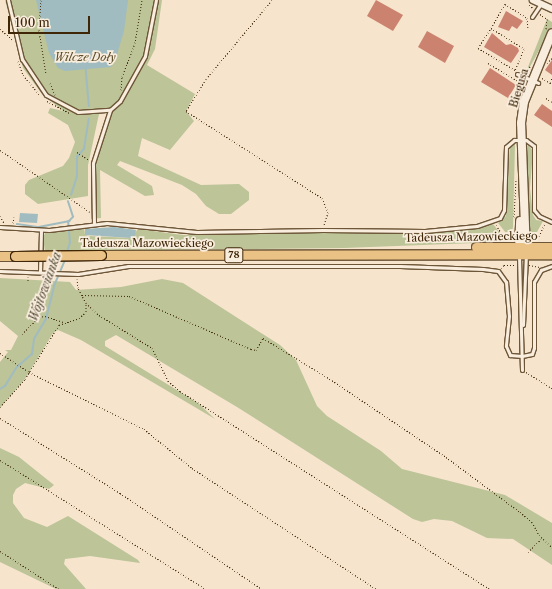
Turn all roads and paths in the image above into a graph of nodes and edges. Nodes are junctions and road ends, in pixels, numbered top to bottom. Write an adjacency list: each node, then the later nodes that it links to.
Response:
1 (8, 0): 40 (lane)
2 (41, 0): 23 (path)
3 (142, 0): 30 (path)
4 (156, 0): 38 (lane)
5 (272, 0): 60 (path)
6 (533, 0): 7 (street)
7 (543, 6): 8 (street); 9 (lane)
8 (552, 12): 10 (path)
9 (532, 17)
10 (547, 19)
11 (491, 28): 11 (path); 13 (path)
12 (0, 29): 16 (path)
13 (528, 30)
14 (11, 32): 16 (path)
15 (552, 33): 17 (street, Biegusa)
16 (12, 39): 18 (path)
17 (550, 41): 26 (street, Biegusa)
18 (14, 44)
19 (552, 58): 22 (path)
20 (18, 60): 35 (path)
21 (488, 63): 29 (path)
22 (543, 69)
23 (46, 74)
24 (517, 74): 26 (lane)
25 (552, 78): 27 (path)
26 (536, 79): 27 (path); 43 (street, Biegusa)
27 (549, 82): 31 (path)
28 (50, 83): 33 (path)
29 (522, 83)
30 (120, 84): 32 (path); 38 (path)
31 (552, 84)
32 (124, 86)
33 (53, 89): 34 (path); 40 (path)
34 (50, 93)
35 (41, 96)
36 (546, 98): 39 (path)
37 (46, 100): 42 (path)
38 (120, 101): 41 (lane)
39 (552, 102)
40 (58, 103): 41 (lane)
41 (110, 110): 47 (lane)
42 (77, 114)
43 (520, 140): 54 (lane); 60 (lane); 64 (street, Biegusa)
44 (0, 150): 50 (path)
45 (77, 152): 47 (path)
46 (92, 156): 47 (path)
47 (92, 162): 50 (lane)
48 (516, 175): 53 (path)
49 (90, 204): 50 (path)
50 (92, 212): 55 (lane); 55 (path)
51 (0, 216): 57 (path)
52 (14, 217): 58 (path)
53 (514, 222)
54 (552, 222)
55 (92, 224): 59 (lane); 60 (lane)
56 (0, 227): 57 (lane)
57 (5, 227): 58 (lane)
58 (12, 228): 59 (lane)
59 (41, 230): 70 (lane)
60 (323, 230)
61 (514, 230): 62 (path)
62 (512, 236)
63 (552, 247): 64 (main road, Tadeusza Mazowieckiego / 78)
64 (523, 249): 65 (main road, Tadeusza Mazowieckiego / 78); 66 (main road, Tadeusza Mazowieckiego / 78, bridge); 77 (lane); 77 (lane)
65 (552, 254)
66 (0, 256)
67 (552, 266): 79 (lane)
68 (0, 271): 69 (lane)
69 (28, 272): 70 (lane); 72 (path)
70 (40, 272): 71 (lane)
71 (78, 274): 73 (path); 79 (lane)
72 (28, 281)
73 (82, 295): 74 (path); 86 (path)
74 (86, 303): 75 (path); 94 (path)
75 (65, 322): 76 (path); 81 (path)
76 (22, 334)
77 (522, 338): 79 (lane)
78 (0, 353): 81 (path)
79 (522, 356): 80 (lane)
80 (522, 370): 82 (path)
81 (29, 372): 83 (path); 93 (path)
82 (552, 388)
83 (0, 407)
84 (0, 418): 92 (path)
85 (0, 460): 91 (path)
86 (542, 538): 87 (path); 89 (path)
87 (552, 547)
88 (0, 551): 90 (path)
89 (528, 552)
90 (59, 589)
91 (206, 589)
92 (262, 589)
93 (376, 589)
94 (490, 589)

